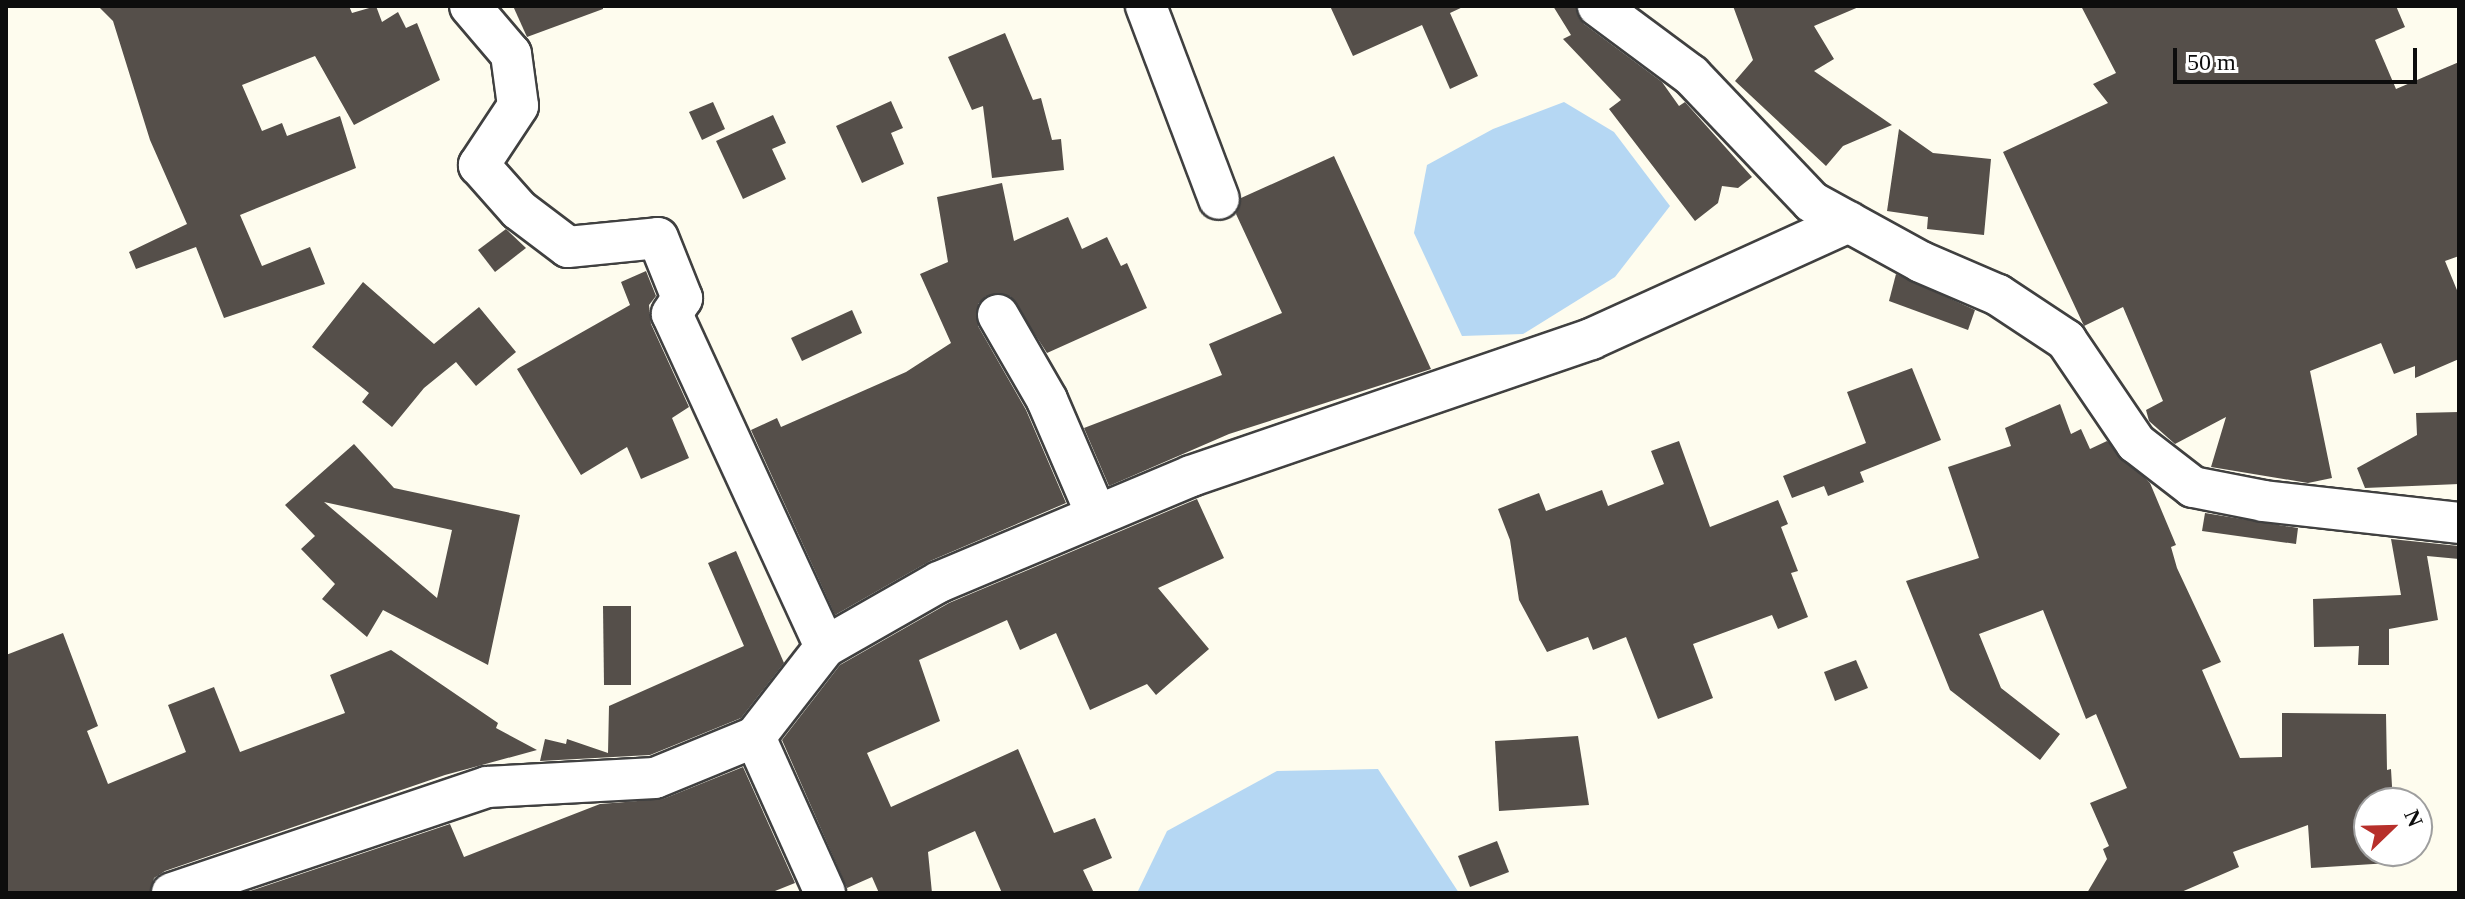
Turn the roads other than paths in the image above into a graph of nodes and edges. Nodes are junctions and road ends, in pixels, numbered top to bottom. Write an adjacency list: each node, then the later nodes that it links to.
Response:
1 (470, 6): 9 (street)
2 (1146, 6): 4 (street)
3 (1598, 6): 5 (street)
4 (1219, 199)
5 (1849, 222): 7 (street); 8 (street)
6 (998, 315): 7 (street)
7 (1096, 514): 9 (street)
8 (2459, 523)
9 (825, 647): 10 (street)
10 (755, 737): 11 (street); 12 (street)
11 (172, 893)
12 (825, 893)

